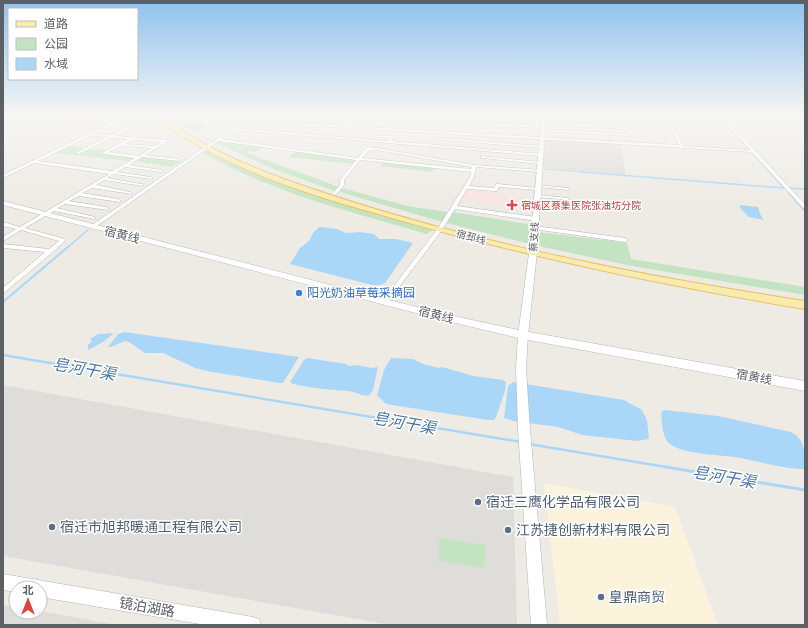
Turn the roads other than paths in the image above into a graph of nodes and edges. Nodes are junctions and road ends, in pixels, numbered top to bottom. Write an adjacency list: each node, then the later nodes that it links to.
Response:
1 (69, 144): 25 (street)
2 (96, 144): 20 (street)
3 (121, 144): 21 (street)
4 (160, 144): 15 (street)
5 (212, 144): 42 (main road, 宿邳线); 52 (street); 54 (main road, 宿邳线)
6 (215, 144): 23 (street)
7 (371, 144): 17 (street)
8 (413, 144): 16 (street)
9 (486, 144): 18 (street)
10 (542, 144): 18 (street, 蔡支线)
11 (652, 144): 14 (street)
12 (745, 144): 19 (street)
13 (125, 145): 15 (street)
14 (681, 146): 19 (street)
15 (155, 147): 21 (street)
16 (442, 147): 18 (street)
17 (366, 150): 23 (street); 28 (street)
18 (541, 151): 26 (street, 蔡支线)
19 (751, 151): 48 (street)
20 (78, 153)
21 (141, 156): 24 (street); 27 (street)
22 (482, 157): 26 (street)
23 (359, 159): 28 (street); 42 (street)
24 (179, 160)
25 (33, 162): 31 (street); 32 (street)
26 (540, 162): 30 (street, 蔡支线)
27 (124, 166): 29 (street); 31 (street)
28 (474, 168): 30 (street); 37 (street)
29 (162, 171)
30 (539, 171): 39 (street, 蔡支线)
31 (115, 172): 33 (street); 34 (street)
32 (3, 177)
33 (152, 178)
34 (103, 179): 35 (street); 36 (street)
35 (141, 185)
36 (91, 186): 40 (street); 41 (street)
37 (466, 187): 39 (street); 47 (street)
38 (568, 189): 39 (street)
39 (538, 191): 43 (street); 51 (street, 蔡支线)
40 (130, 193)
41 (78, 194): 44 (street); 45 (street)
42 (334, 194): 54 (main road, 宿邳线)
43 (568, 199)
44 (118, 200)
45 (65, 202): 49 (street); 50 (street)
46 (5, 205): 50 (main road, 宿黄线)
47 (453, 207): 51 (street); 54 (street)
48 (805, 207)
49 (106, 209)
50 (49, 212): 52 (main road, 宿黄线); 56 (street)
51 (536, 219): 55 (street, 蔡支线)
52 (93, 223): 64 (main road, 宿黄线)
53 (3, 224): 56 (street)
54 (441, 227): 60 (main road, 宿邳线); 64 (street)
55 (535, 228): 58 (street); 60 (street, 蔡支线)
56 (21, 229): 57 (street); 61 (street)
57 (3, 239)
58 (625, 240)
59 (3, 246): 61 (street)
60 (534, 250): 63 (main road, 宿邳线); 65 (main road, 宿邳线); 66 (street, 蔡支线)
61 (51, 251): 62 (street)
62 (3, 292)
63 (805, 300)
64 (385, 302): 66 (main road, 宿黄线)
65 (805, 305)
66 (523, 335): 67 (main road, 宿黄线); 70 (street, 蔡支线)
67 (805, 386)
68 (48, 590): 69 (street, 镜泊湖路)
69 (253, 625)
70 (539, 625)

